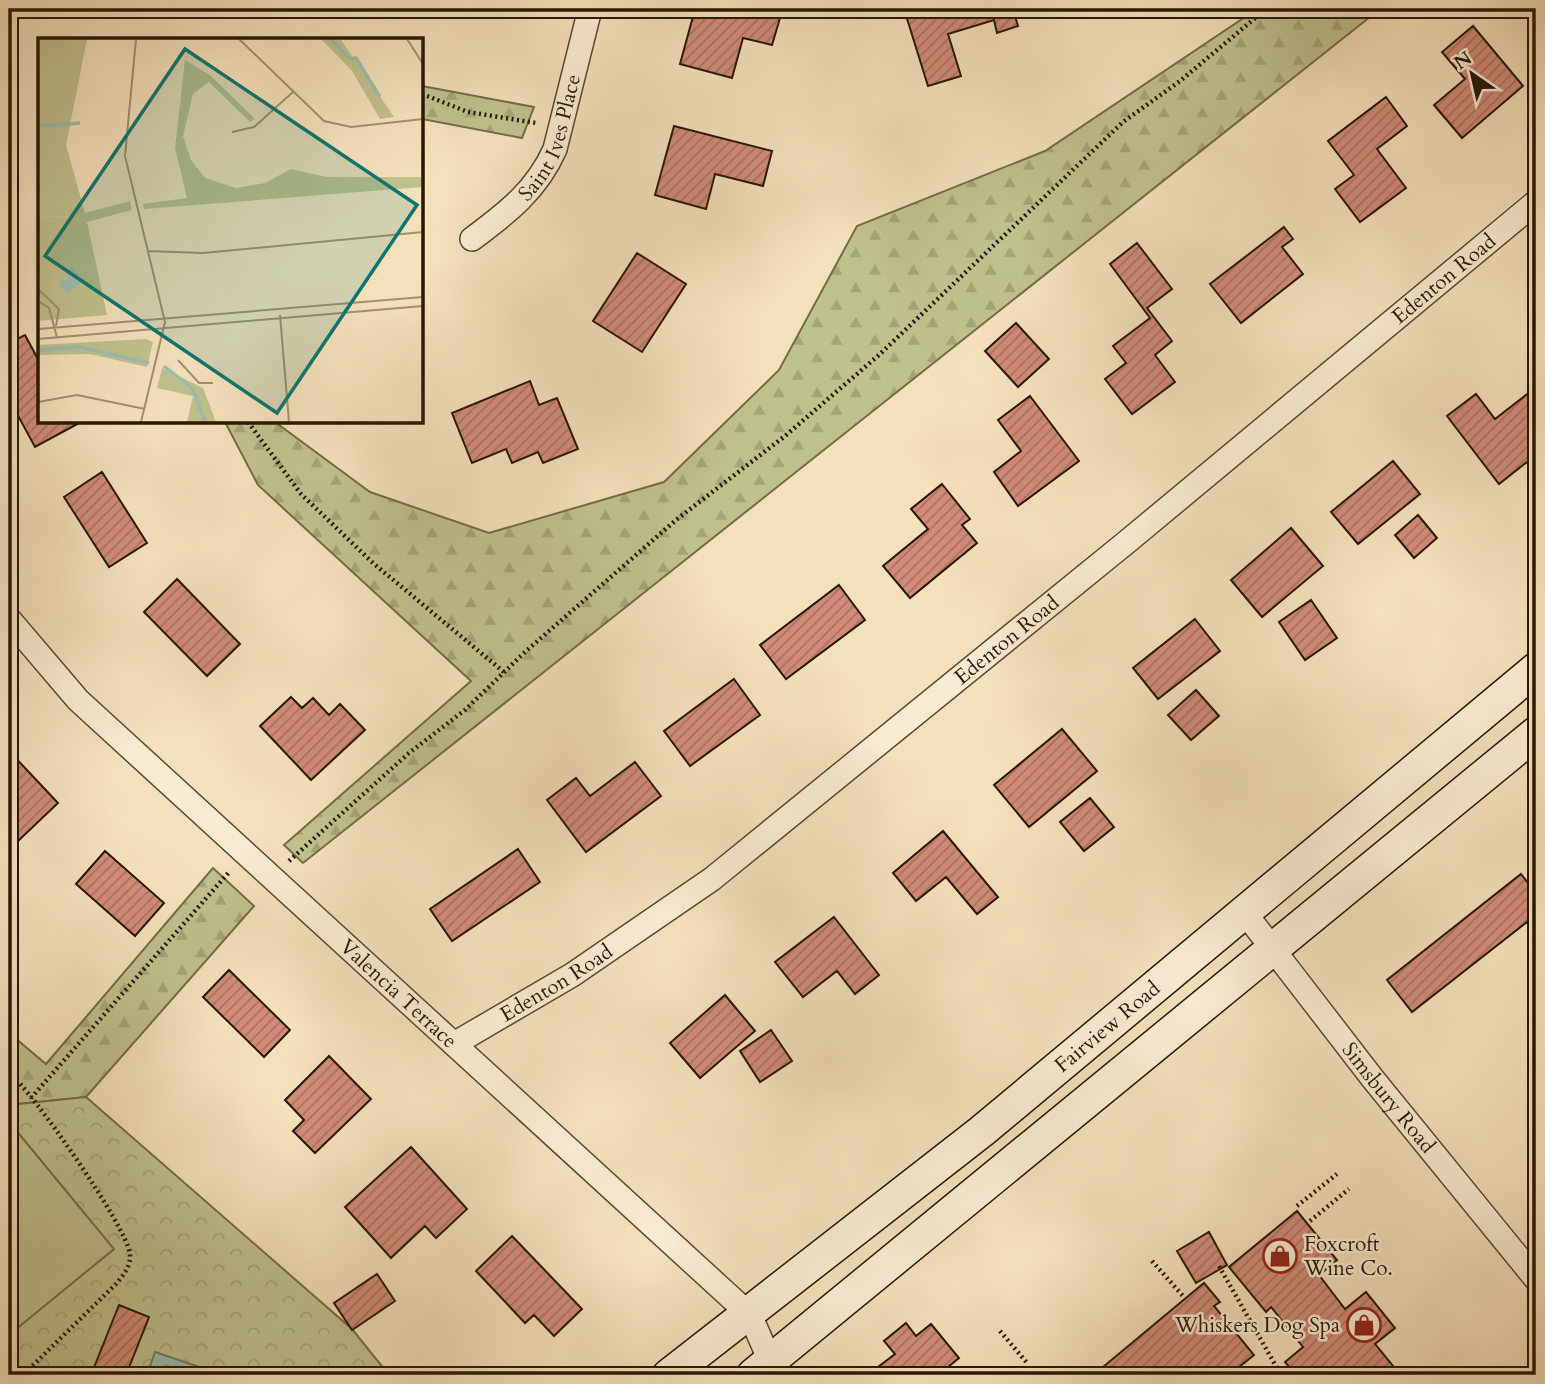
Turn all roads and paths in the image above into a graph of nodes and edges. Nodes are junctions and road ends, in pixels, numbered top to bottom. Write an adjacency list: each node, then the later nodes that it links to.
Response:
1 (590, 9): 4 (street, Saint Ives Place)
2 (1266, 9): 10 (path)
3 (424, 95): 4 (path)
4 (561, 126): 6 (street, Saint Ives Place)
5 (1536, 202): 16 (street, Edenton Road)
6 (472, 239)
7 (249, 424): 10 (path)
8 (9, 620): 16 (street, Valencia Terrace)
9 (1536, 669): 14 (main road, Fairview Road)
10 (505, 673): 12 (path)
11 (1536, 733): 15 (main road)
12 (284, 865)
13 (233, 869): 18 (path)
14 (1245, 913): 15 (street, Simsbury Road); 27 (main road, Fairview Road)
15 (1275, 950): 25 (street, Simsbury Road); 30 (main road)
16 (454, 1044): 27 (street, Valencia Terrace)
17 (9, 1072): 18 (path)
18 (31, 1098): 31 (path)
19 (1337, 1174): 21 (path)
20 (1349, 1189): 22 (path)
21 (1297, 1206)
22 (1310, 1221)
23 (1152, 1261): 26 (path)
24 (1219, 1266): 33 (path)
25 (1536, 1279)
26 (1183, 1296)
27 (750, 1315): 30 (street, Valencia Terrace); 32 (main road, Fairview Road)
28 (1000, 1331): 29 (path)
29 (1028, 1364)
30 (766, 1371)
31 (23, 1375)
32 (669, 1375)
33 (1281, 1375)

